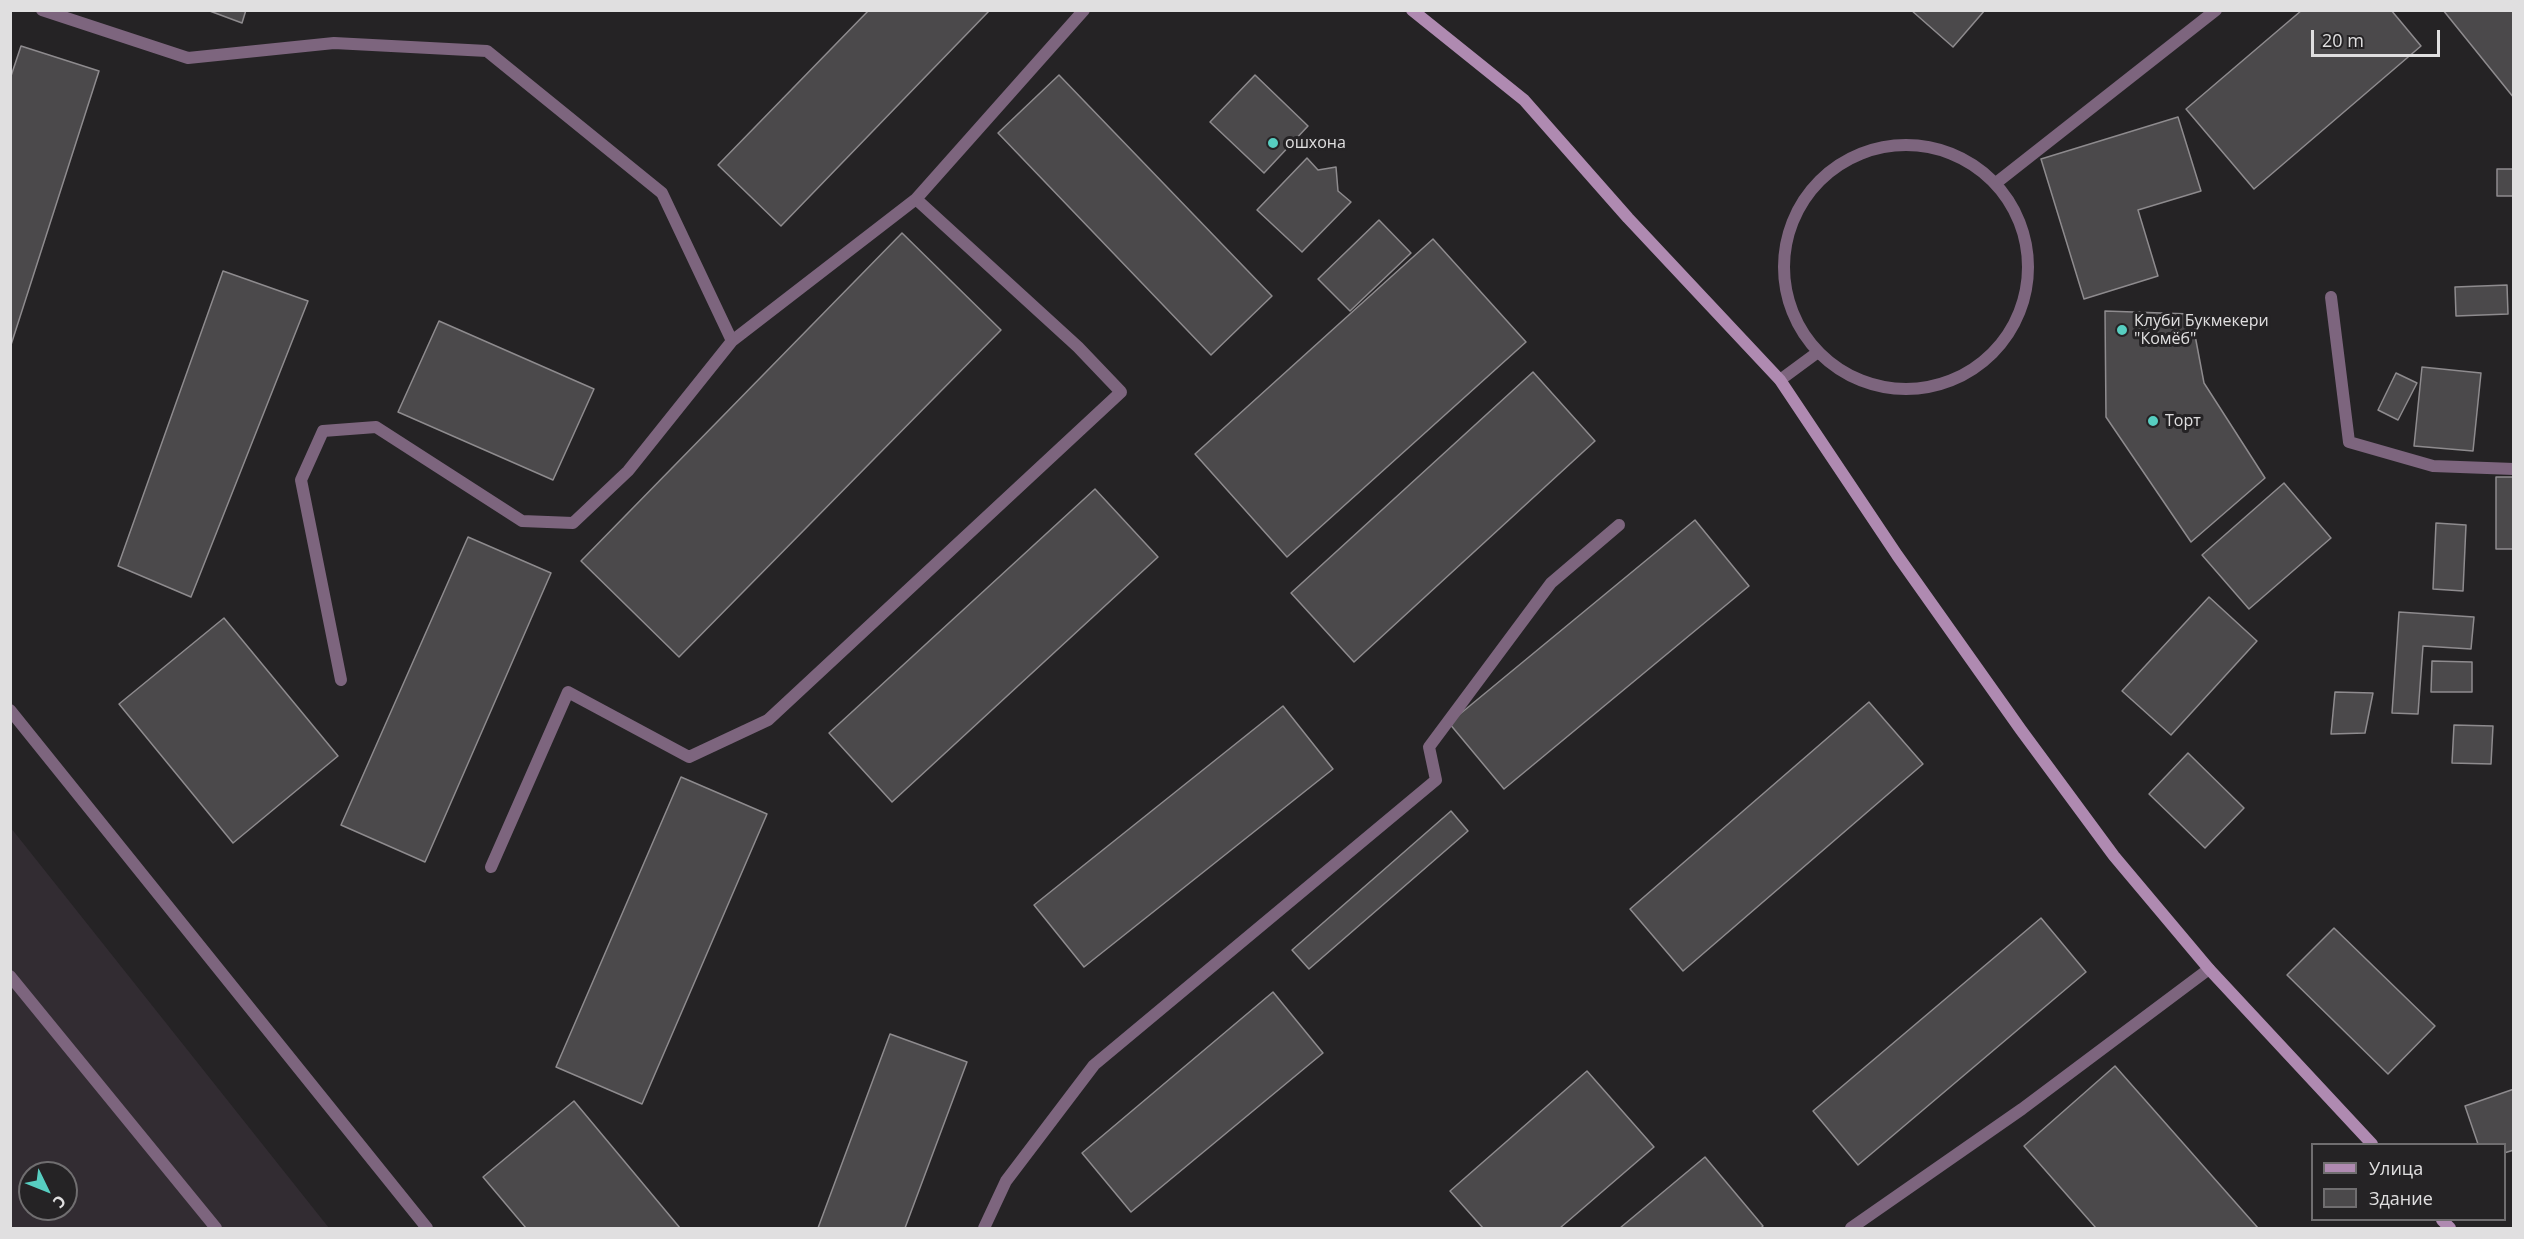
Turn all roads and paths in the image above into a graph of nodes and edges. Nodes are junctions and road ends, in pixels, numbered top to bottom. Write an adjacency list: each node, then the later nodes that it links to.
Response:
1 (42, 10): 8 (street)
2 (1083, 10): 6 (street)
3 (1412, 10): 10 (main road)
4 (2216, 10): 5 (street)
5 (1996, 183): 9 (street); 9 (street)
6 (916, 199): 8 (street); 15 (street)
7 (2331, 297): 11 (street)
8 (732, 341): 13 (street)
9 (1818, 352): 10 (street)
10 (1780, 380): 16 (main road)
11 (2514, 469)
12 (1619, 525): 21 (street)
13 (341, 680)
14 (10, 710): 20 (street)
15 (490, 867)
16 (2209, 969): 18 (main road); 22 (street)
17 (10, 976): 19 (street)
18 (2371, 1143)
19 (216, 1228)
20 (427, 1228)
21 (984, 1228)
22 (1851, 1228)

